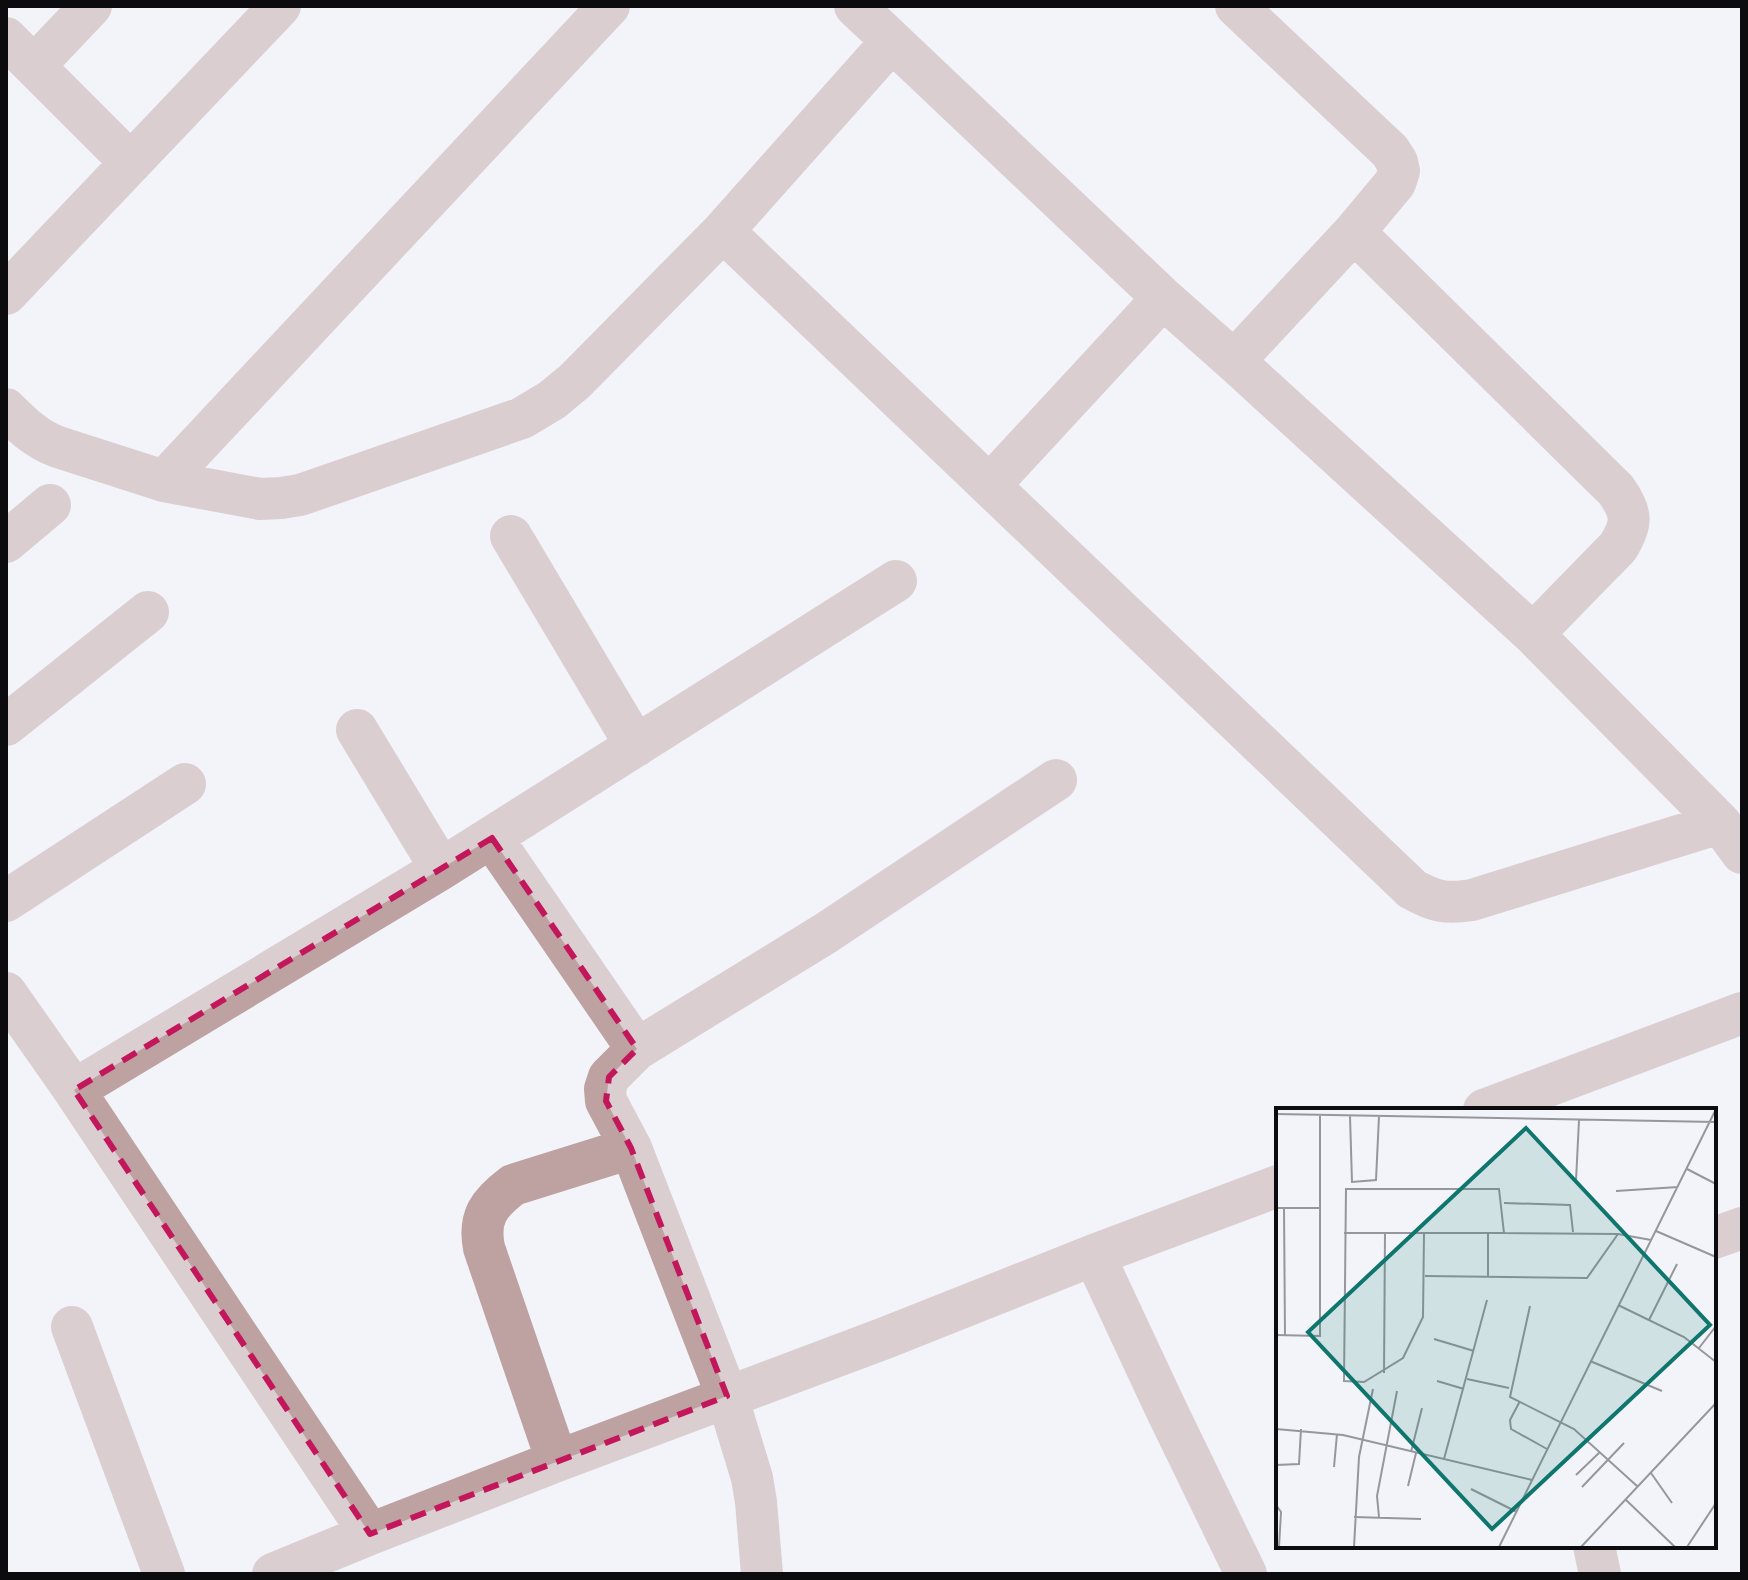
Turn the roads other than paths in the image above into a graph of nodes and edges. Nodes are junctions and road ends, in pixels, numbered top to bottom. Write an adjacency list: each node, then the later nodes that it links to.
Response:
1 (91, 6): 7 (street)
2 (280, 6): 8 (street)
3 (609, 6): 15 (street)
4 (855, 6): 6 (street)
5 (1236, 6): 10 (street)
6 (892, 41): 9 (street); 12 (street)
7 (20, 52): 8 (street)
8 (131, 163): 11 (street)
9 (723, 231): 15 (street); 16 (street)
10 (1354, 232): 13 (street); 22 (street)
11 (6, 294)
12 (1163, 298): 13 (street); 16 (street)
13 (1234, 361): 22 (street)
14 (6, 409): 15 (street)
15 (164, 481)
16 (990, 485): 29 (street)
17 (50, 505): 19 (street)
18 (511, 536): 25 (street)
19 (6, 542)
20 (896, 581): 25 (street)
21 (148, 612): 23 (street)
22 (1533, 634): 29 (street)
23 (6, 725)
24 (357, 730): 30 (street)
25 (636, 746): 28 (street)
26 (1056, 780): 34 (street)
27 (185, 784): 31 (street)
28 (492, 838): 30 (street); 34 (street)
29 (1731, 838)
30 (441, 869): 35 (street)
31 (6, 901)
32 (6, 993): 35 (street)
33 (1742, 1013): 36 (street)
34 (637, 1049): 37 (street)
35 (74, 1090): 45 (street)
36 (1489, 1108)
37 (631, 1148): 43 (street); 44 (street)
38 (1276, 1187): 41 (street)
39 (1742, 1228): 40 (street)
40 (1716, 1237)
41 (1094, 1255): 43 (street); 50 (street)
42 (72, 1327): 47 (street)
43 (727, 1396): 44 (street); 49 (street)
44 (557, 1461): 45 (street)
45 (370, 1534): 48 (street)
46 (1594, 1548): 51 (street)
47 (164, 1574)
48 (273, 1574)
49 (762, 1574)
50 (1246, 1574)
51 (1600, 1574)

